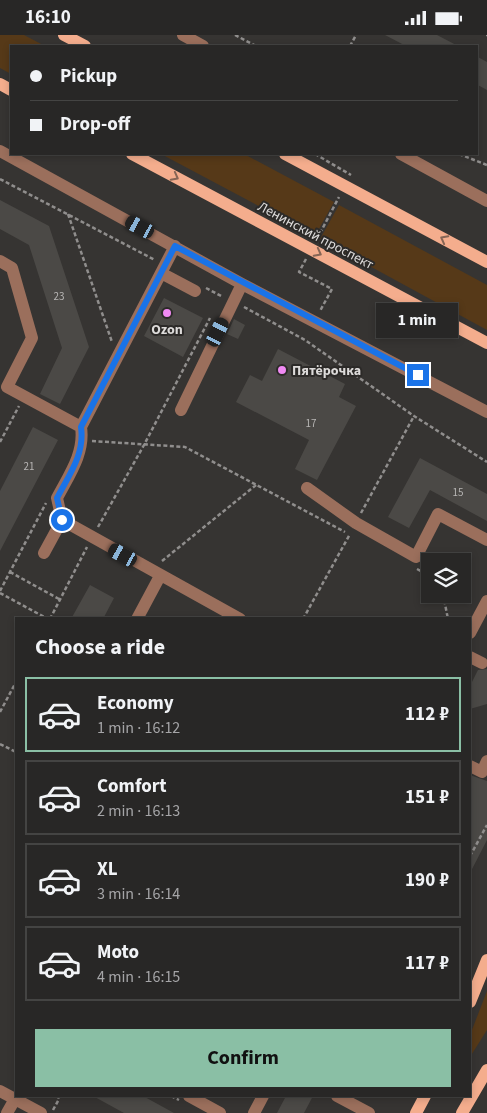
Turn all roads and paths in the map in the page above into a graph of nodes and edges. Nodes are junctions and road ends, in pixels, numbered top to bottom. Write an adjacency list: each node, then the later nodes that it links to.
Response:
1 (64, 35): 4 (main road)
2 (183, 35): 5 (street)
3 (235, 35): 6 (path)
4 (83, 45)
5 (202, 45)
6 (254, 45)
7 (0, 151): 16 (street)
8 (134, 155): 26 (main road, Ленинский проспект, one-way to 26)
9 (287, 155): 18 (main road, one-way to 9)
10 (403, 155): 14 (street)
11 (462, 155): 12 (path)
12 (487, 165)
13 (0, 179): 15 (path)
14 (487, 201)
15 (68, 215): 19 (path); 27 (path)
16 (175, 246): 19 (street); 20 (street)
17 (0, 261): 31 (street)
18 (487, 262)
19 (163, 269): 21 (street); 31 (street)
20 (242, 284): 23 (street); 30 (street)
21 (200, 289): 22 (path)
22 (222, 296): 23 (path); 24 (path)
23 (234, 301): 29 (street); 35 (path)
24 (217, 305)
25 (213, 313): 34 (path)
26 (487, 343)
27 (114, 349)
28 (21, 403): 33 (path)
29 (181, 409)
30 (487, 411)
31 (81, 427): 32 (street)
32 (83, 441): 34 (path); 39 (street)
33 (0, 442)
34 (144, 445): 36 (path); 40 (path)
35 (487, 462)
36 (256, 485): 41 (path); 47 (path)
37 (308, 488): 42 (street)
38 (49, 497): 46 (path)
39 (62, 520): 40 (street); 43 (street)
40 (92, 538): 47 (street); 49 (path)
41 (358, 539)
42 (487, 540)
43 (44, 553)
44 (415, 568): 45 (path)
45 (421, 571)
46 (10, 572): 48 (path); 49 (path)
47 (157, 574): 54 (street); 55 (street)
48 (0, 592): 52 (path)
49 (60, 599): 53 (path)
50 (487, 601): 57 (street)
51 (445, 603): 56 (path)
52 (45, 617)
53 (50, 617)
54 (138, 617)
55 (236, 617)
56 (448, 617)
57 (471, 631)
58 (471, 658): 59 (street)
59 (482, 663)
60 (15, 684): 61 (path)
61 (2, 705): 62 (path)
62 (0, 712)
63 (0, 744): 64 (path)
64 (15, 752)
65 (487, 761): 66 (street)
66 (471, 766)
67 (487, 825): 68 (path)
68 (471, 854)
69 (487, 960): 70 (main road)
70 (471, 1000)
71 (487, 1070): 86 (main road)
72 (0, 1091): 78 (street)
73 (58, 1097): 81 (path)
74 (192, 1097): 82 (street)
75 (262, 1097): 83 (street)
76 (339, 1097): 84 (street)
77 (424, 1097): 85 (main road)
78 (15, 1099): 79 (street); 80 (street)
79 (7, 1113)
80 (41, 1113)
81 (51, 1113)
82 (220, 1113)
83 (254, 1113)
84 (369, 1113)
85 (416, 1113)
86 (462, 1113)

